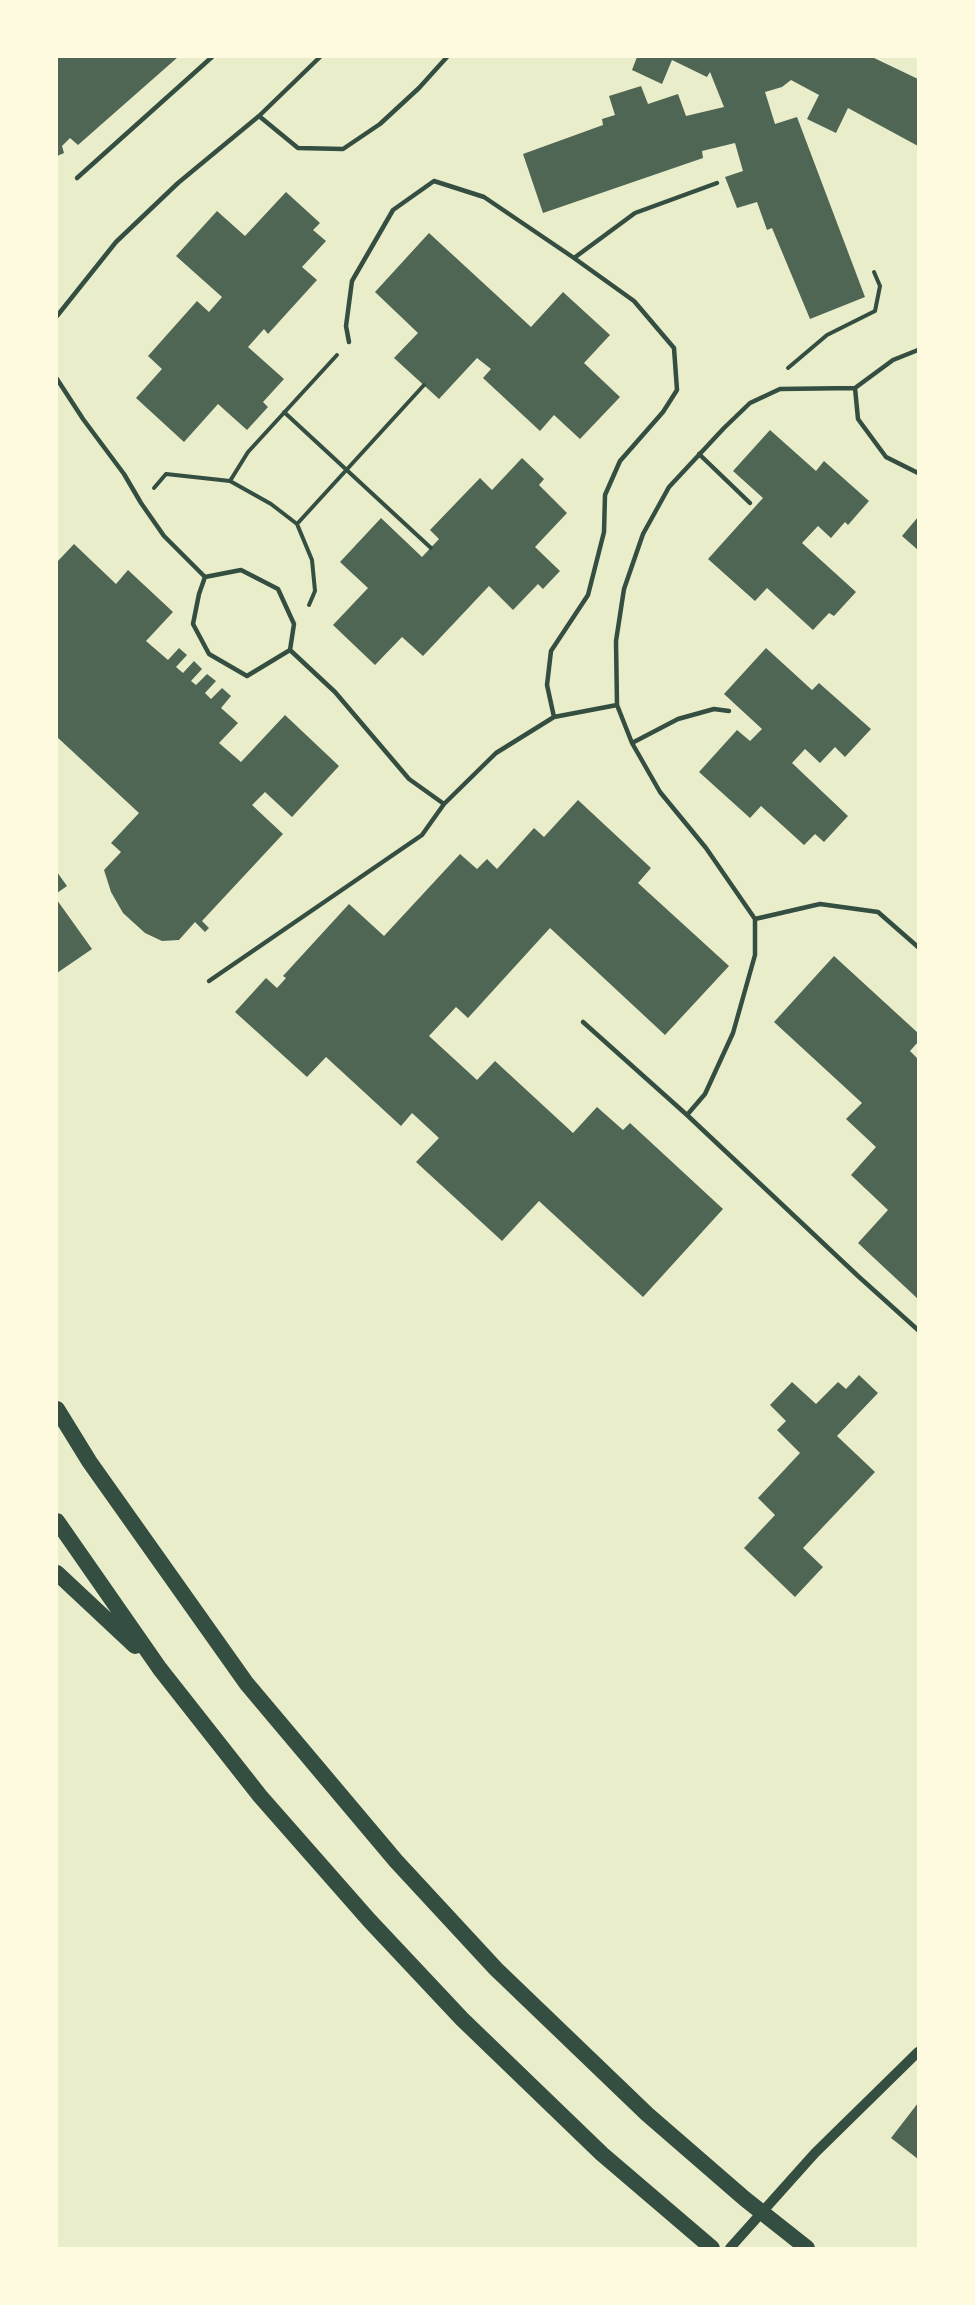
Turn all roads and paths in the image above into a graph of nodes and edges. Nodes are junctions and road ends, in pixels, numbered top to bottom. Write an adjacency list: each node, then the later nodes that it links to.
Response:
1 (212, 57): 5 (lane)
2 (320, 57): 4 (lane)
3 (447, 57): 4 (lane)
4 (260, 116): 9 (lane)
5 (77, 178)
6 (717, 183): 7 (lane)
7 (574, 258): 10 (lane); 30 (lane)
8 (874, 272): 14 (path)
9 (57, 316)
10 (349, 342): 16 (path)
11 (918, 350): 15 (lane)
12 (57, 379): 21 (lane)
13 (424, 385): 18 (path)
14 (780, 388): 15 (lane); 17 (lane)
15 (855, 388): 19 (lane)
16 (284, 412): 18 (path); 20 (path)
17 (699, 454): 22 (lane); 28 (lane)
18 (347, 469): 23 (path); 24 (path)
19 (918, 473)
20 (230, 481): 21 (path); 23 (path)
21 (141, 502): 25 (lane)
22 (750, 502)
23 (297, 524): 26 (path)
24 (431, 548)
25 (205, 577): 27 (lane); 27 (lane)
26 (307, 611)
27 (290, 650): 32 (lane)
28 (617, 705): 30 (lane); 31 (lane)
29 (729, 711): 31 (lane)
30 (554, 717): 32 (lane)
31 (632, 743): 33 (lane)
32 (444, 804): 35 (lane)
33 (755, 919): 34 (lane); 37 (lane)
34 (918, 947)
35 (209, 981)
36 (583, 1022): 37 (lane)
37 (687, 1115): 38 (lane)
38 (918, 1330)
39 (57, 1409): 46 (highway)
40 (57, 1521): 42 (highway)
41 (57, 1573): 42 (highway)
42 (160, 1669): 44 (highway)
43 (918, 2052): 45 (street)
44 (712, 2248)
45 (730, 2248)
46 (807, 2248)

